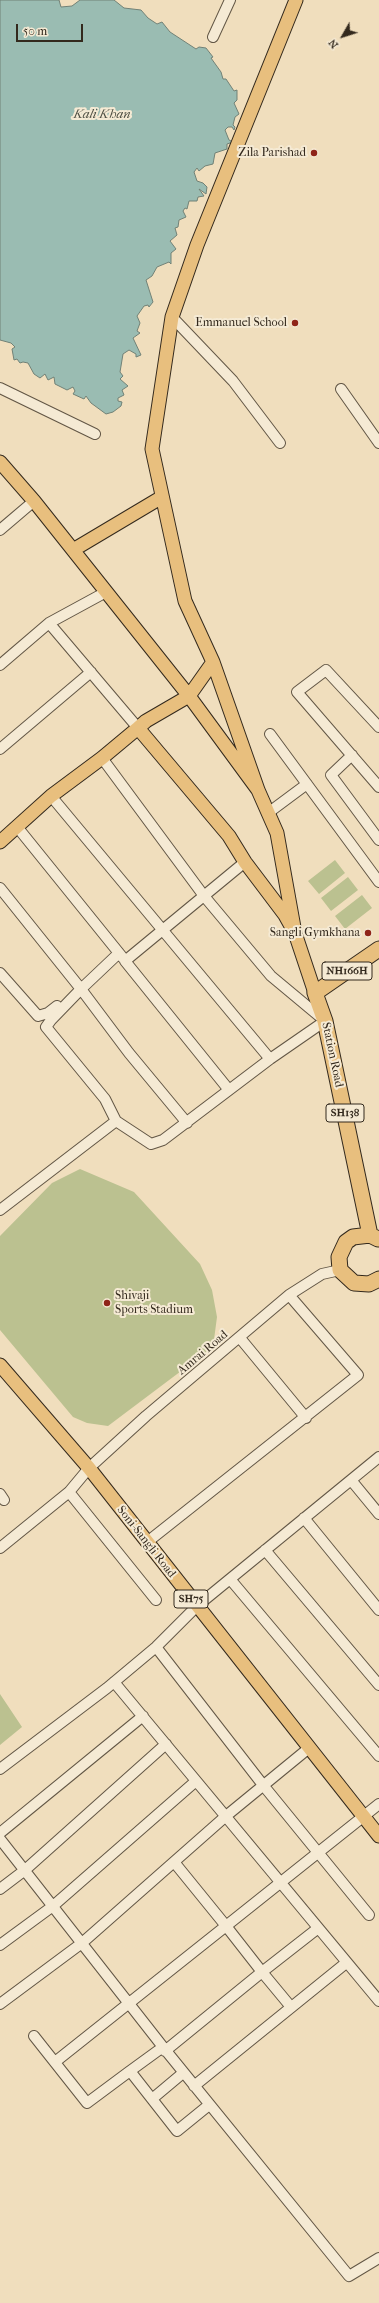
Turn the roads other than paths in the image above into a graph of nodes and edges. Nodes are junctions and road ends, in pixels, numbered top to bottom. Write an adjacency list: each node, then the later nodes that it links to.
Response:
1 (230, 0): 3 (street)
2 (296, 0): 4 (main road)
3 (214, 37)
4 (172, 317): 8 (street); 11 (main road)
5 (0, 388): 7 (street)
6 (341, 389): 9 (street)
7 (95, 434)
8 (280, 443)
9 (379, 443)
10 (0, 462): 12 (main road)
11 (162, 497): 14 (main road); 17 (main road)
12 (34, 501): 13 (street); 14 (main road)
13 (2, 524)
14 (73, 550): 15 (main road)
15 (106, 592): 16 (street); 20 (main road)
16 (49, 623): 18 (street); 19 (street)
17 (213, 662): 20 (main road); 29 (main road)
18 (0, 665)
19 (91, 672): 22 (street); 24 (street)
20 (189, 696): 22 (main road); 29 (main road)
21 (379, 727): 25 (street)
22 (138, 728): 26 (main road); 35 (main road)
23 (270, 734): 27 (street)
24 (0, 749)
25 (352, 755): 28 (street); 33 (street)
26 (102, 758): 30 (main road); 38 (street)
27 (307, 784): 31 (street); 36 (street)
28 (379, 787)
29 (258, 790): 31 (main road)
30 (51, 796): 32 (main road); 39 (street)
31 (268, 813): 40 (main road)
32 (18, 828): 34 (main road); 42 (street)
33 (379, 840)
34 (0, 842)
35 (245, 862): 38 (street); 40 (main road)
36 (379, 882)
37 (0, 888): 44 (street)
38 (204, 896): 39 (street); 46 (street)
39 (164, 930): 42 (street); 47 (street)
40 (295, 932): 45 (main road)
41 (379, 949): 45 (highway, NH166H)
42 (122, 957): 44 (street); 48 (street)
43 (0, 973): 44 (street)
44 (81, 989): 49 (street); 50 (street)
45 (315, 993): 46 (highway, Station Road / SH138)
46 (325, 1021): 47 (street); 52 (highway, Station Road / SH138)
47 (270, 1059): 48 (street)
48 (229, 1090): 50 (street)
49 (116, 1121): 50 (street); 51 (street)
50 (187, 1123)
51 (0, 1210)
52 (374, 1238): 53 (highway)
53 (340, 1270): 54 (highway); 55 (street, Amrai Road)
54 (379, 1280)
55 (289, 1295): 56 (street, Amrai Road); 58 (street)
56 (240, 1338): 58 (street); 60 (street, Amrai Road)
57 (0, 1365): 60 (main road, Soni-Sangli Road / SH75)
58 (306, 1418): 65 (street)
59 (379, 1457): 61 (street)
60 (89, 1468): 62 (street, Amrai Road); 65 (main road, Soni-Sangli Road / SH75)
61 (351, 1480): 63 (street); 64 (street)
62 (68, 1492): 66 (street, Amrai Road); 69 (street)
63 (379, 1514)
64 (304, 1518): 67 (street); 71 (street)
65 (146, 1542): 70 (main road, Soni-Sangli Road / SH75)
66 (0, 1548)
67 (265, 1550): 68 (street); 74 (street)
68 (230, 1578): 70 (street); 78 (street)
69 (156, 1600)
70 (197, 1606): 72 (street); 77 (main road, Soni-Sangli Road / SH75)
71 (379, 1610)
72 (156, 1647): 73 (street); 81 (street)
73 (114, 1682): 75 (street); 79 (street)
74 (379, 1685)
75 (144, 1716): 76 (street); 85 (street)
76 (166, 1744): 80 (street); 90 (street)
77 (309, 1748): 81 (street); 84 (main road, Soni-Sangli Road / SH75)
78 (379, 1756)
79 (0, 1769)
80 (196, 1781): 83 (street); 93 (street)
81 (263, 1785): 83 (street); 88 (street)
82 (379, 1804): 84 (street)
83 (226, 1816): 89 (street); 91 (street)
84 (363, 1816): 86 (main road, Soni-Sangli Road / SH75); 88 (street)
85 (0, 1833)
86 (379, 1836)
87 (0, 1839): 90 (street)
88 (318, 1852): 91 (street); 94 (street)
89 (174, 1862): 95 (street); 97 (street)
90 (25, 1870): 92 (street); 93 (street)
91 (280, 1882): 95 (street); 96 (street)
92 (0, 1889)
93 (53, 1906): 97 (street); 98 (street)
94 (369, 1915)
95 (226, 1926): 100 (street); 103 (street)
96 (317, 1928): 99 (street); 100 (street)
97 (82, 1943): 102 (street); 103 (street)
98 (0, 1945)
99 (346, 1963): 101 (street); 104 (street)
100 (262, 1972): 104 (street); 106 (street)
101 (379, 2001)
102 (0, 2004)
103 (129, 2004): 106 (street); 107 (street)
104 (291, 2007): 110 (street)
105 (34, 2036): 107 (street)
106 (164, 2049): 108 (street); 109 (street)
107 (55, 2062): 108 (street)
108 (130, 2071): 111 (street)
109 (184, 2073): 110 (street); 111 (street)
110 (194, 2086): 112 (street)
111 (152, 2098): 112 (street)
112 (209, 2105): 113 (street)
113 (379, 2258)

